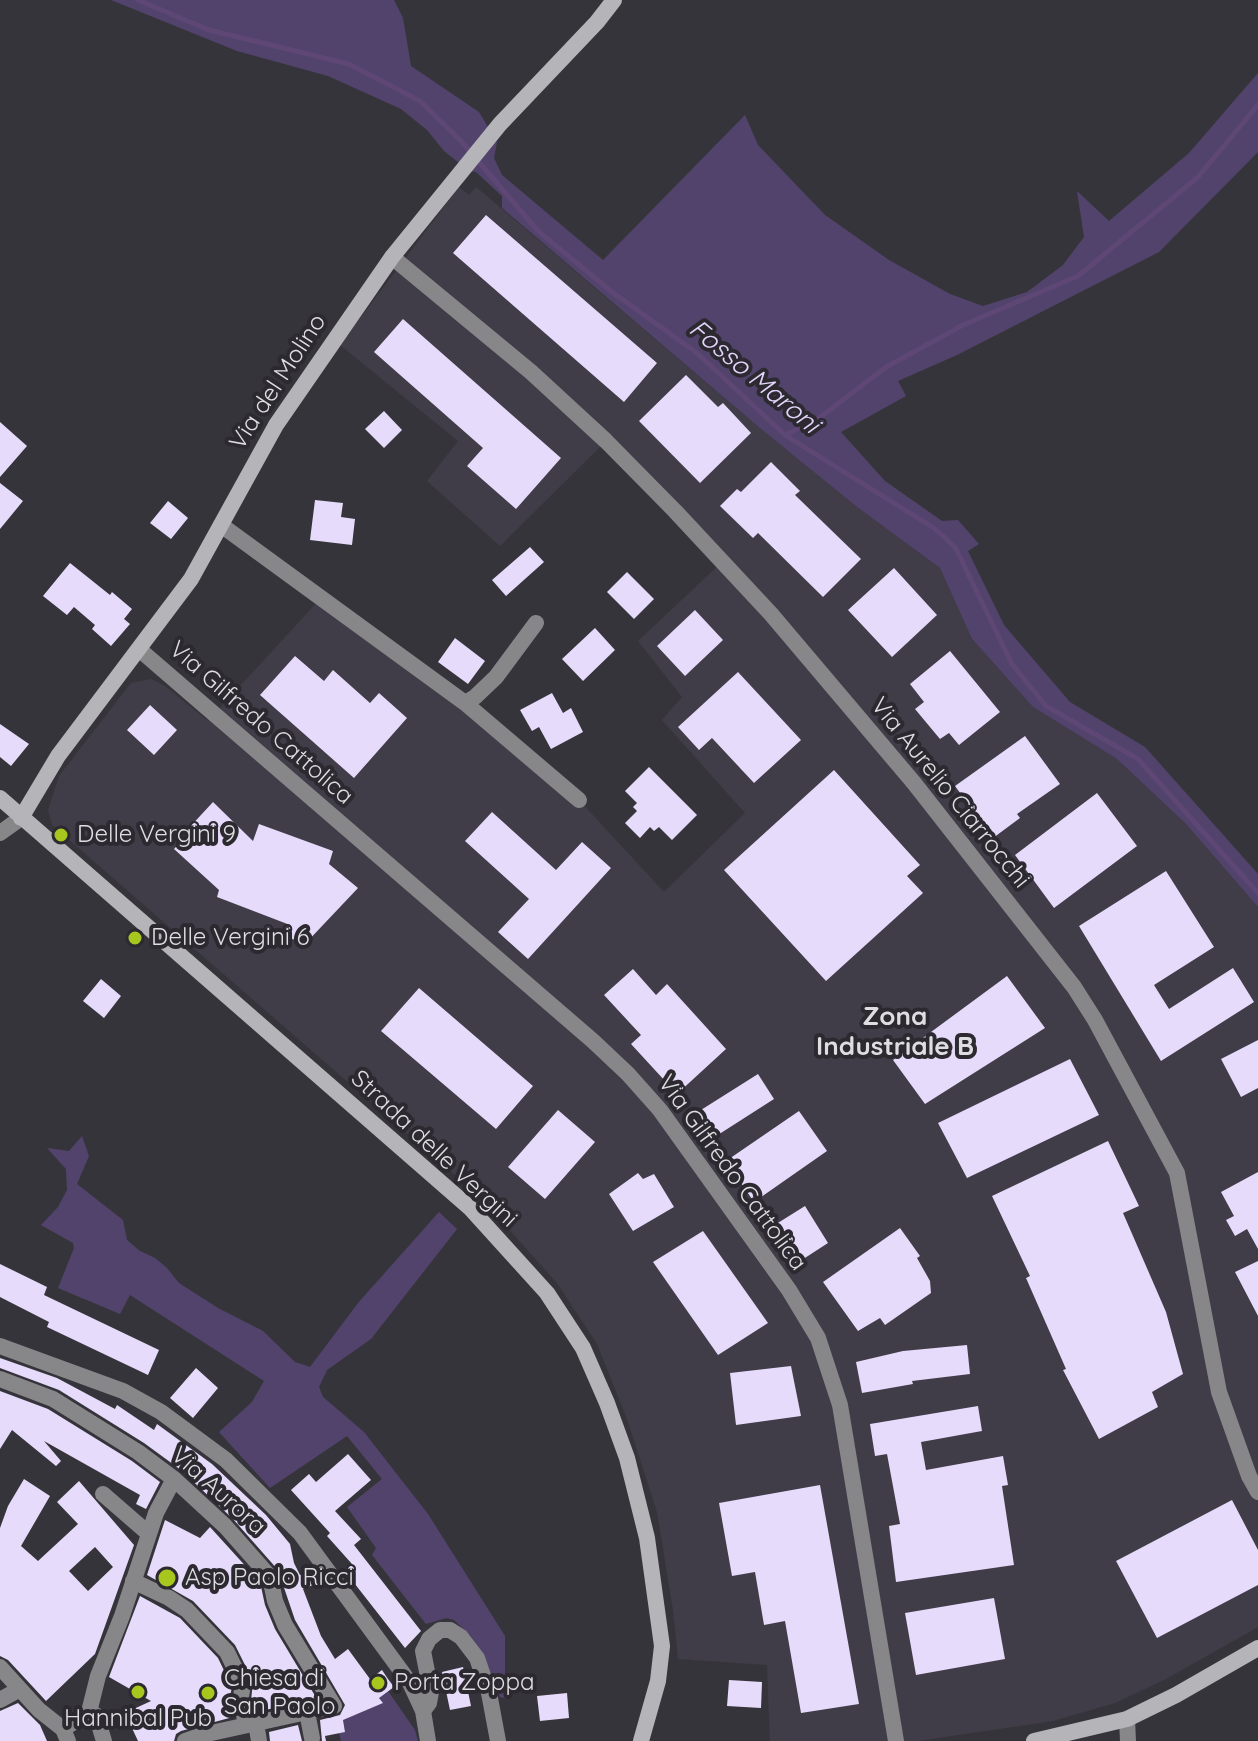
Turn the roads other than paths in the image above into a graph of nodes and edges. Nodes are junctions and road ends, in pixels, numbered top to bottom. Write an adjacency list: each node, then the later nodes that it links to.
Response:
1 (614, 0): 2 (street, Via del Molino)
2 (392, 257): 3 (street, Via del Molino); 14 (street, Via Aurelio Ciarrocchi)
3 (221, 525): 5 (street, Via del Molino); 6 (street)
4 (536, 623): 6 (street)
5 (140, 650): 9 (street, Via del Molino); 35 (street, Via Gilfredo Cattolica)
6 (465, 703): 8 (street)
7 (0, 798): 9 (street, Strada delle Vergini)
8 (579, 800)
9 (21, 818): 10 (street); 34 (street, Strada delle Vergini)
10 (0, 833)
11 (0, 1346): 22 (street)
12 (0, 1379): 13 (street, Via Aurora)
13 (174, 1479): 16 (street); 24 (street, Via Aurora)
14 (1258, 1492)
15 (103, 1494): 16 (street)
16 (149, 1534): 17 (street)
17 (133, 1581): 23 (street); 26 (street)
18 (1258, 1648): 25 (street)
19 (0, 1667): 20 (street)
20 (20, 1689): 21 (street); 27 (street)
21 (0, 1700)
22 (423, 1711): 32 (street); 33 (street)
23 (89, 1712): 27 (street); 29 (street)
24 (307, 1712): 26 (street); 28 (street)
25 (1127, 1719): 36 (street); 37 (street)
26 (252, 1724): 30 (street); 31 (street)
27 (65, 1735)
28 (312, 1738)
29 (104, 1741)
30 (185, 1741)
31 (259, 1741)
32 (428, 1741)
33 (498, 1741)
34 (641, 1741)
35 (896, 1741)
36 (1034, 1741)
37 (1128, 1741)

